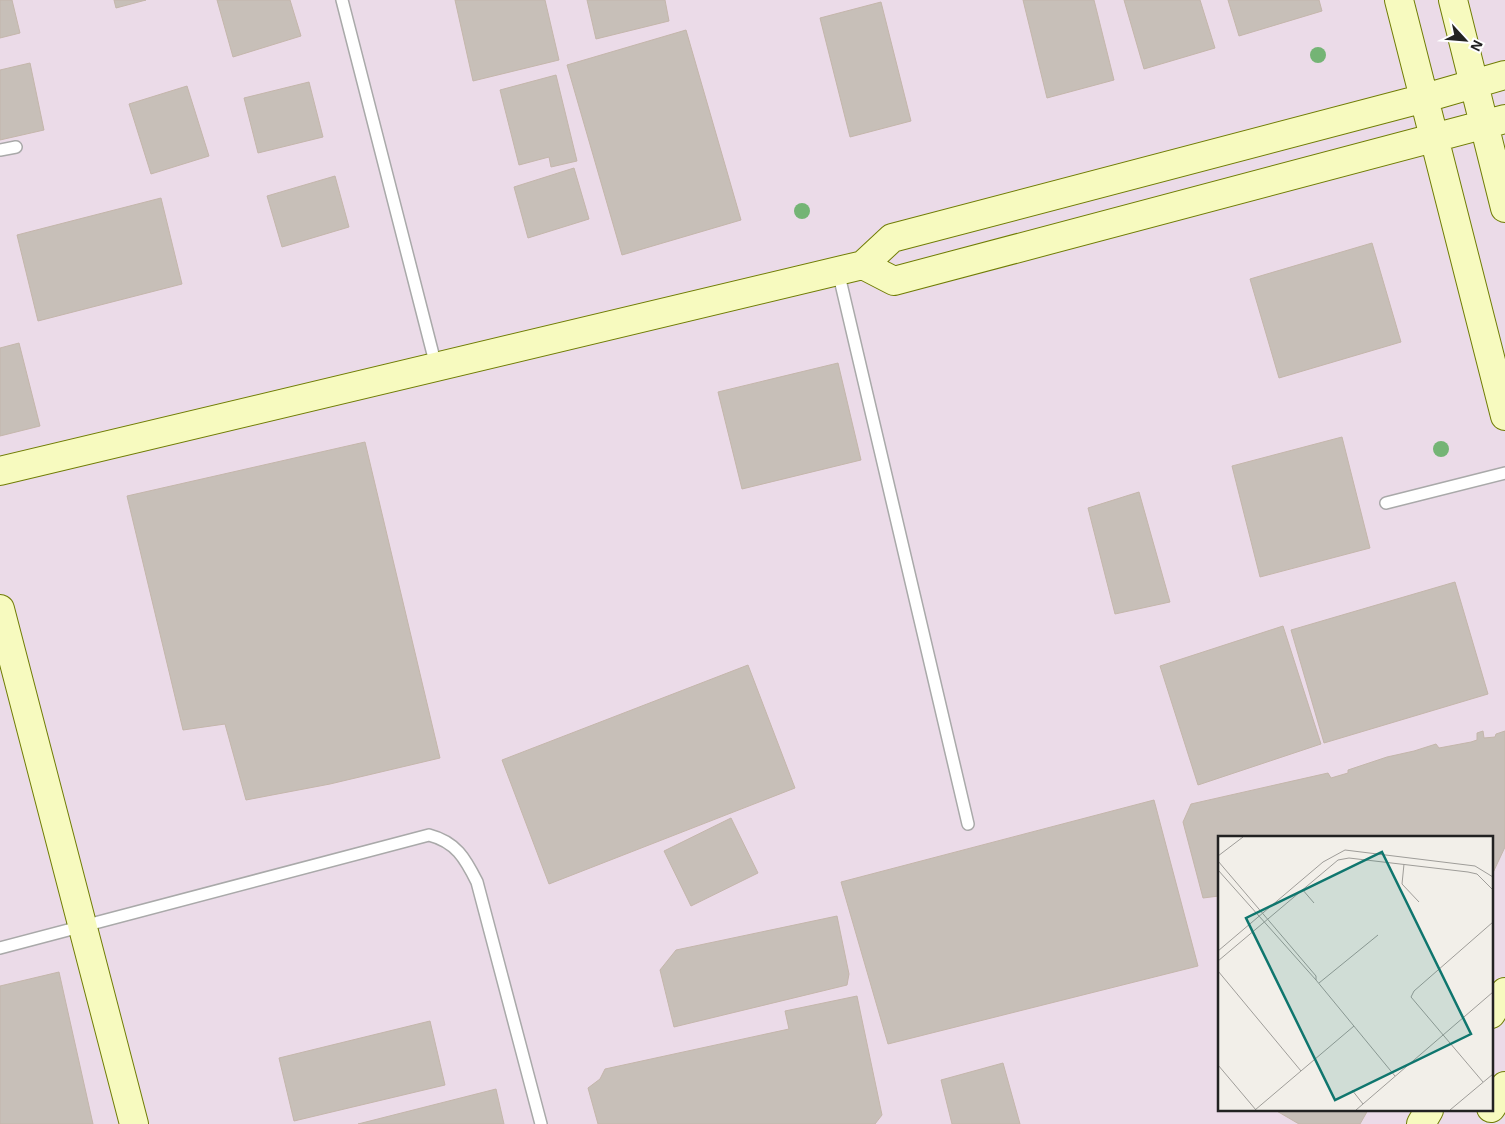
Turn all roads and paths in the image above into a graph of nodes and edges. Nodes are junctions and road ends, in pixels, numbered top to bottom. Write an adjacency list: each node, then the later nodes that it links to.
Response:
1 (342, 0): 13 (lane)
2 (1399, 0): 6 (street)
3 (1452, 0): 5 (street)
4 (1505, 75): 5 (street)
5 (1473, 83): 6 (street); 7 (street)
6 (1425, 98): 8 (street); 12 (street)
7 (1495, 122): 8 (street); 11 (street)
8 (1433, 139): 12 (street); 14 (street)
9 (16, 147): 10 (lane)
10 (0, 150)
11 (1505, 208)
12 (851, 268): 13 (street); 19 (lane)
13 (436, 367): 15 (street)
14 (1505, 416)
15 (0, 471)
16 (1505, 472): 17 (lane)
17 (1386, 503)
18 (0, 609): 20 (street)
19 (968, 824)
20 (82, 926): 21 (lane); 28 (street); 29 (lane)
21 (0, 948)
22 (1505, 992): 23 (street)
23 (1492, 1012)
24 (1505, 1086): 25 (street)
25 (1492, 1106)
26 (1428, 1112): 30 (street)
27 (1488, 1112): 31 (street)
28 (134, 1124)
29 (541, 1124)
30 (1421, 1124)
31 (1481, 1124)

